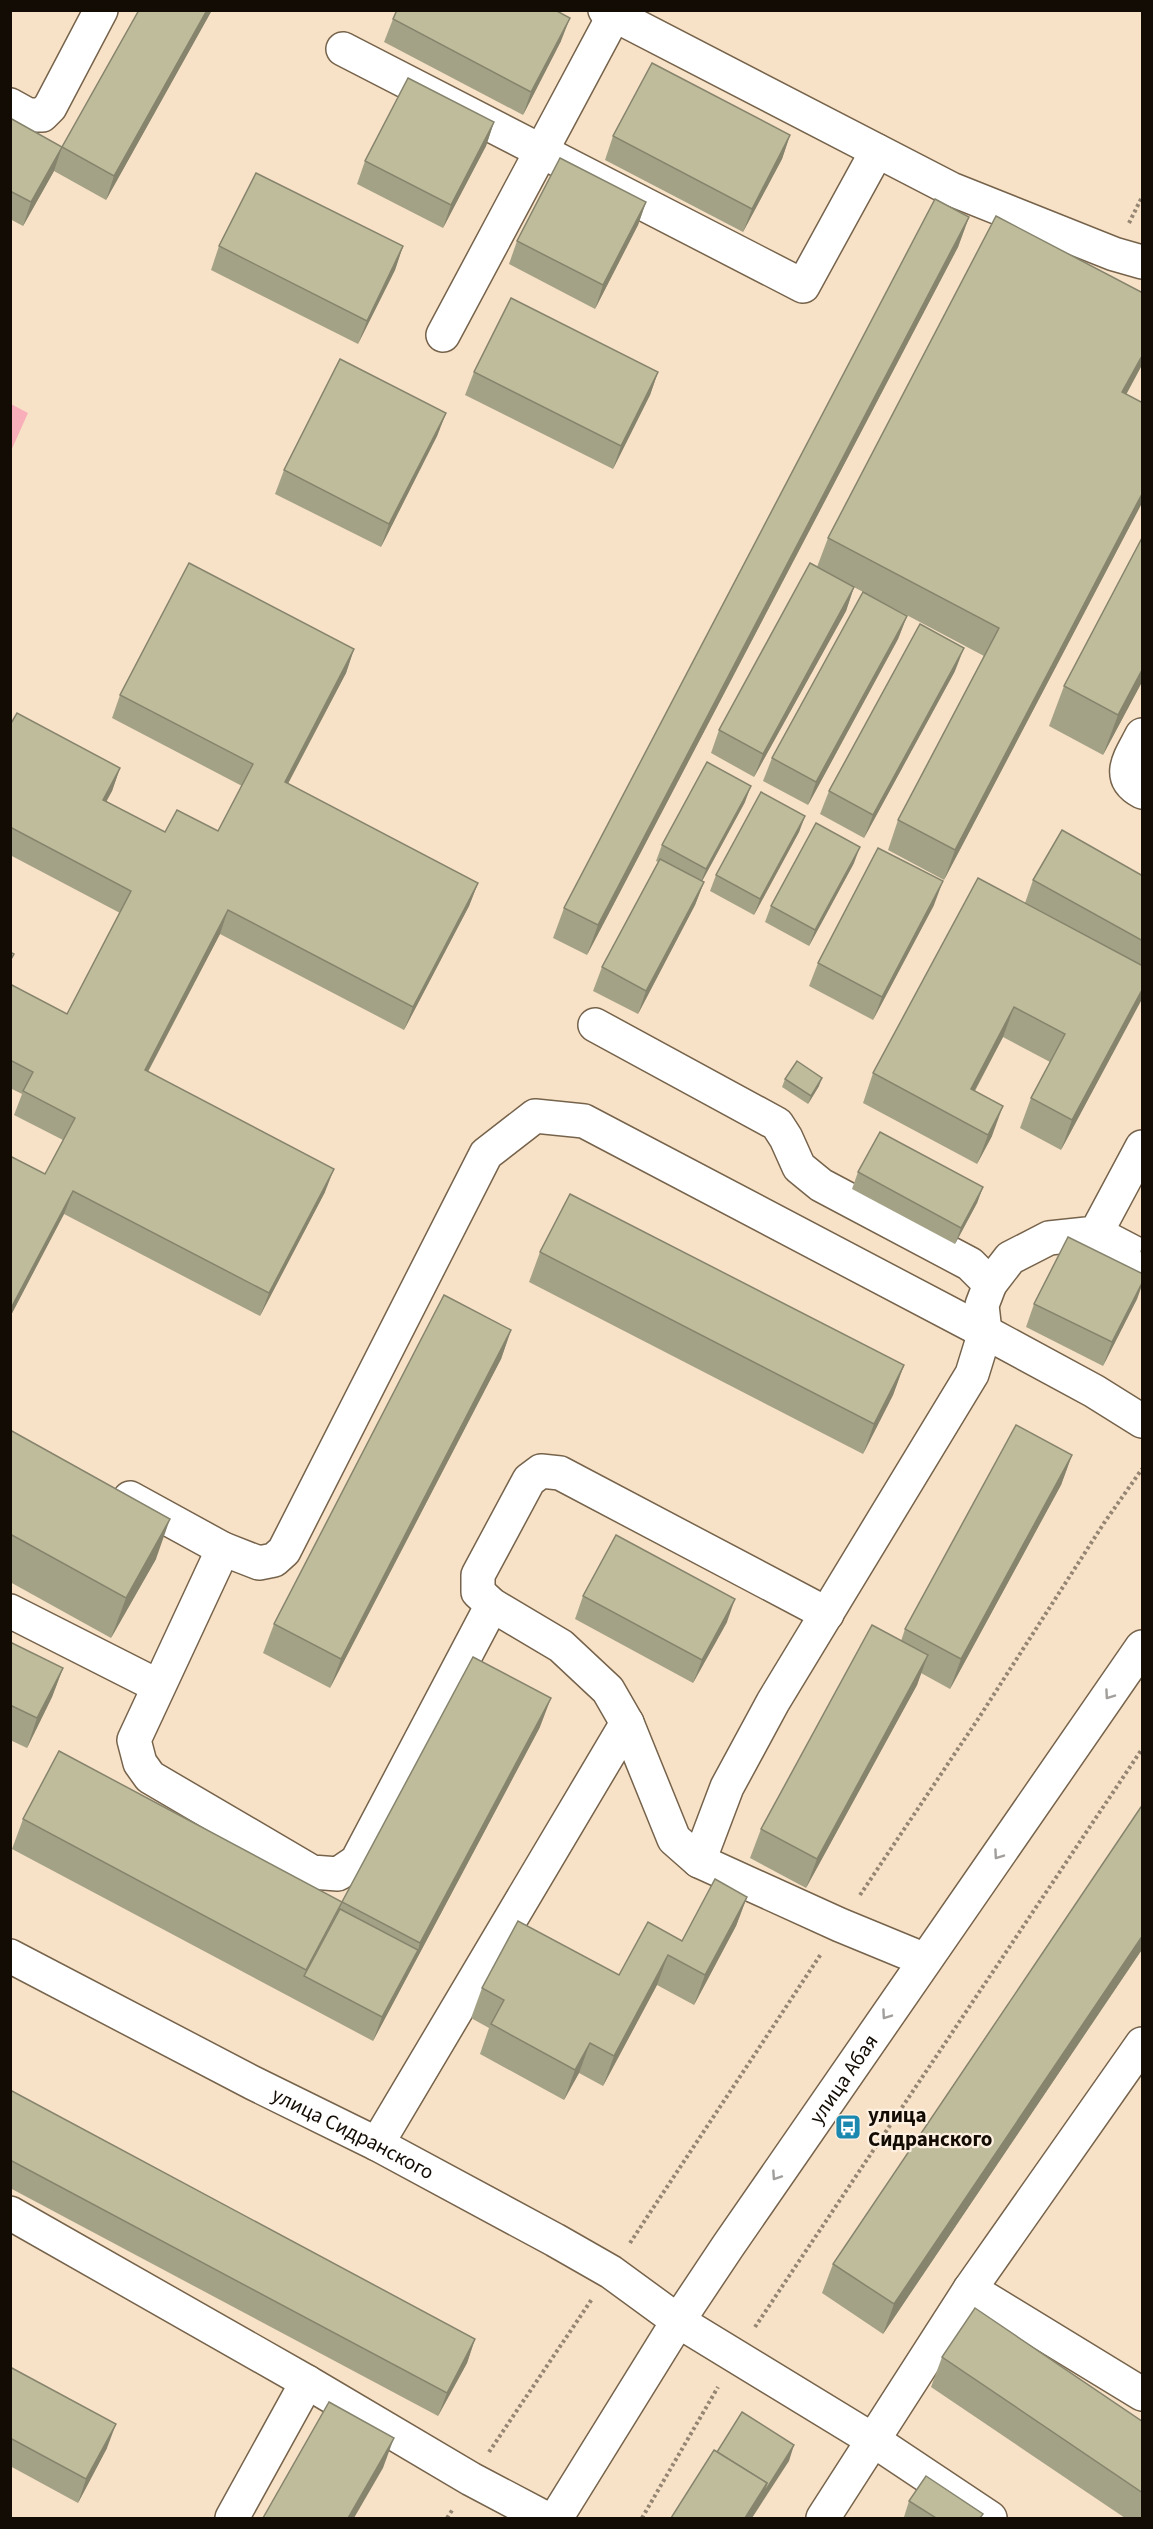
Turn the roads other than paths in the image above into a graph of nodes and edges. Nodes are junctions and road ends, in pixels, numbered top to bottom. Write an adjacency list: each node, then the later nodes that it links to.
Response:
1 (101, 10): 4 (street)
2 (609, 13): 5 (street); 6 (street)
3 (344, 49): 5 (street)
4 (10, 105)
5 (541, 151): 6 (street); 8 (street)
6 (877, 151): 7 (street)
7 (1143, 262)
8 (443, 335)
9 (1143, 735): 10 (street)
10 (1143, 792)
11 (595, 1025): 15 (street)
12 (1143, 1148): 13 (street)
13 (1096, 1233): 14 (street); 15 (street)
14 (1143, 1257)
15 (990, 1284): 16 (street)
16 (985, 1332): 17 (street); 19 (street); 22 (street)
17 (1143, 1420)
18 (101, 1482): 19 (street)
19 (223, 1549): 24 (street)
20 (492, 1605): 22 (street); 24 (street); 25 (street)
21 (10, 1611): 24 (street)
22 (827, 1614): 26 (street)
23 (1143, 1647): 28 (street, улица Абая, one-way to 28)
24 (158, 1686)
25 (627, 1723): 26 (street); 30 (street)
26 (699, 1860): 28 (street)
27 (10, 1956): 30 (street, улица Сидранского)
28 (925, 1960): 33 (street, улица Абая, one-way to 33)
29 (1139, 2055): 32 (street)
30 (377, 2144): 33 (street, улица Сидранского)
31 (10, 2212): 34 (street)
32 (970, 2289): 35 (street); 36 (street)
33 (678, 2321): 36 (street, улица Сидранского); 39 (street, улица Абая)
34 (307, 2382): 37 (street); 38 (street)
35 (1139, 2384)
36 (873, 2439): 40 (street); 41 (street, улица Сидранского)
37 (232, 2518)
38 (545, 2518)
39 (556, 2518)
40 (823, 2518)
41 (990, 2518)

